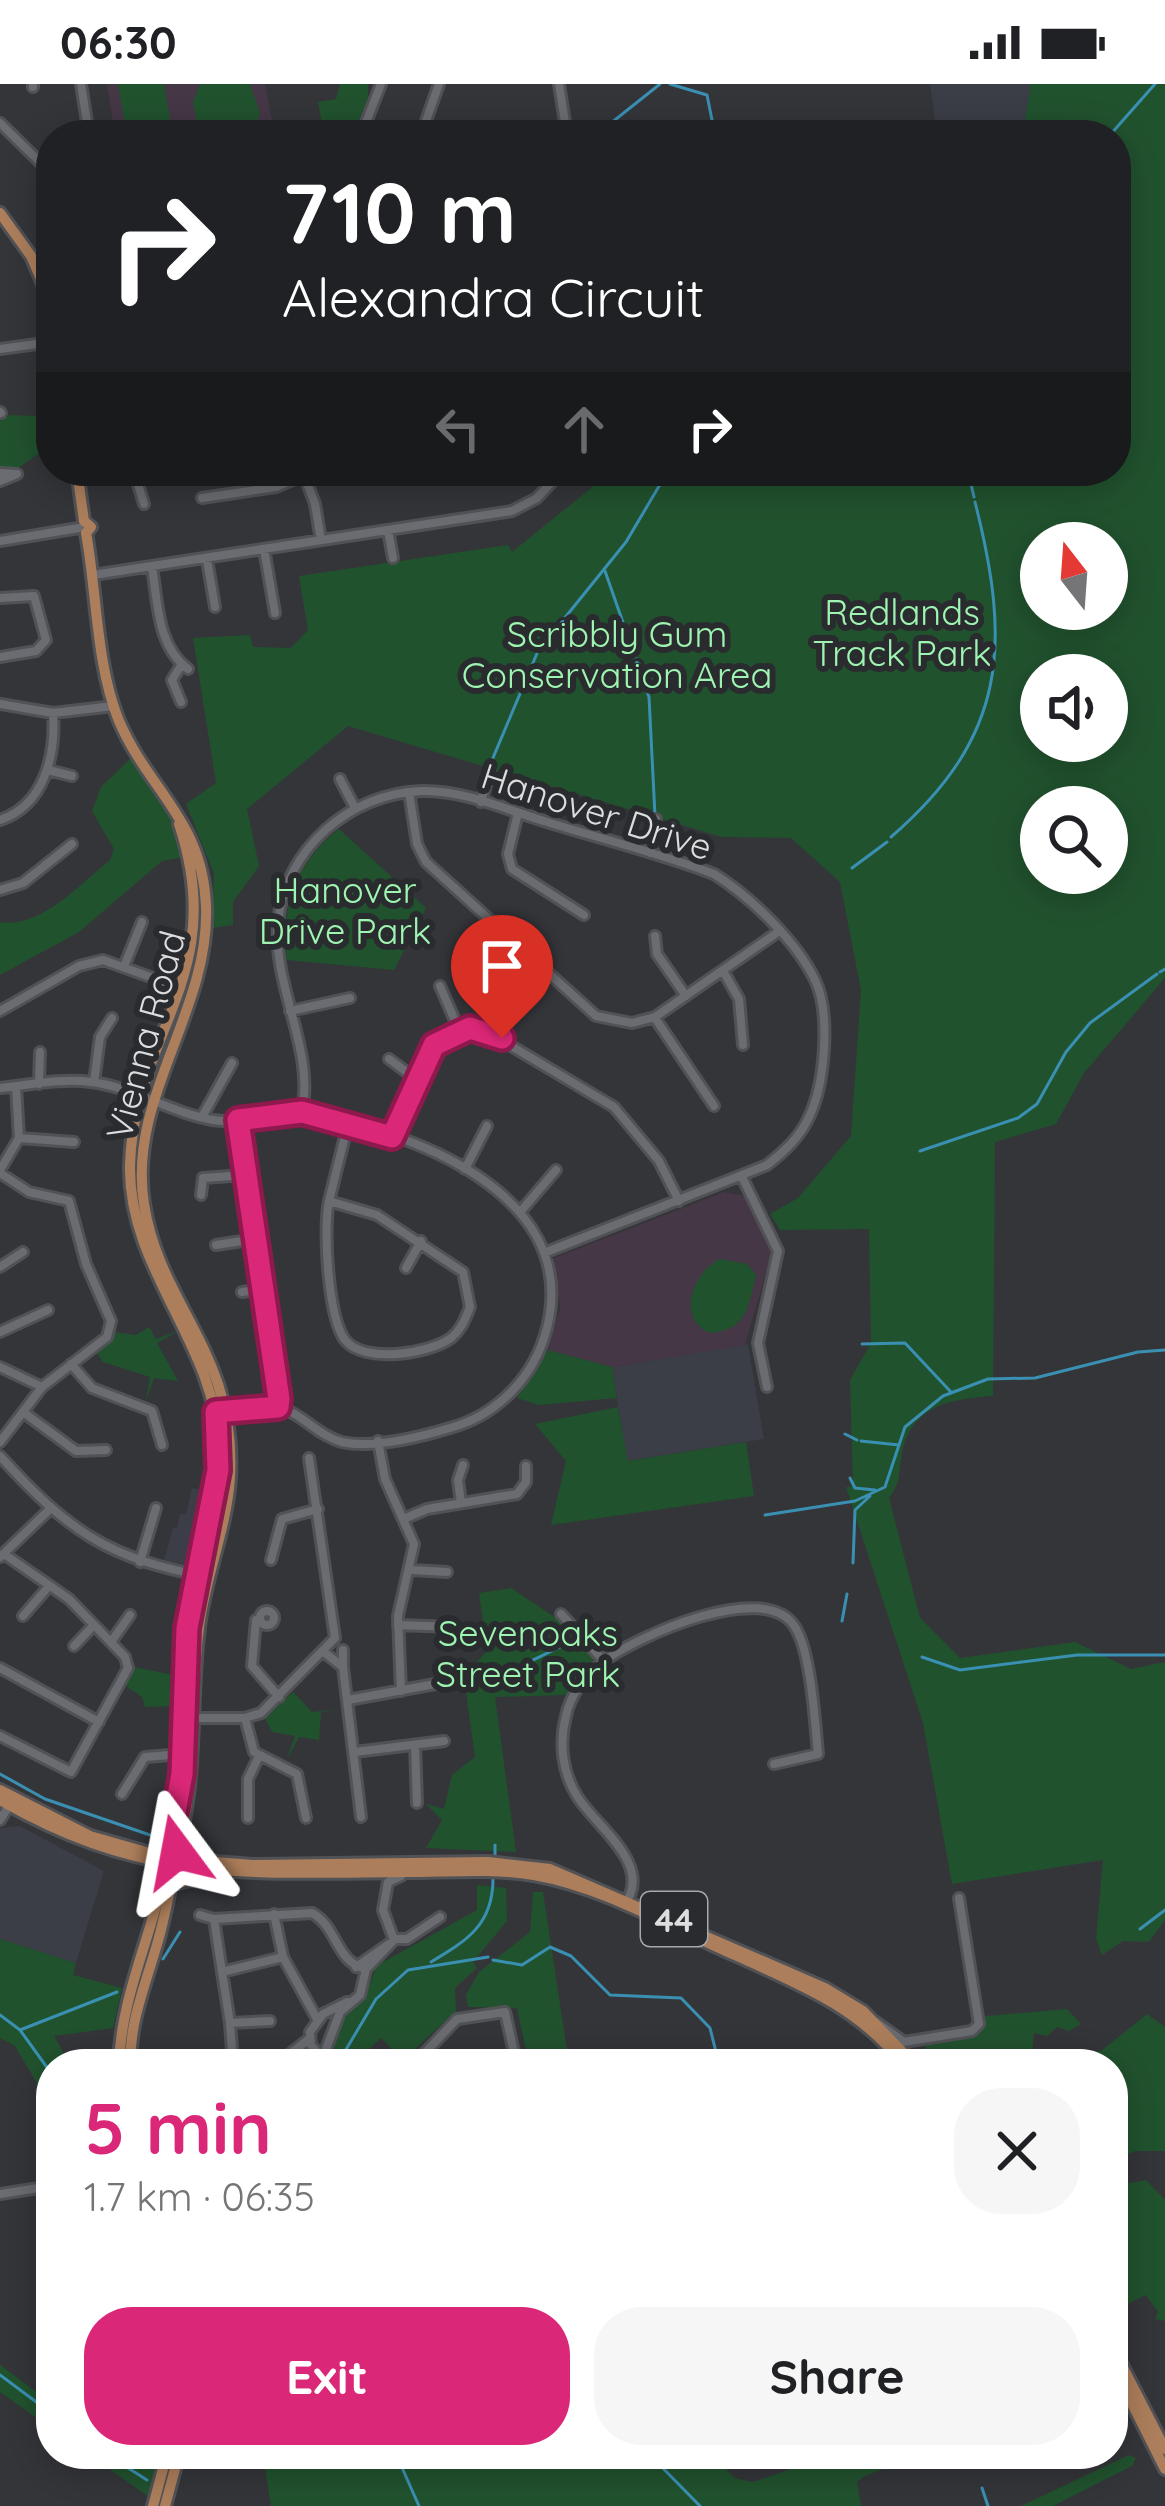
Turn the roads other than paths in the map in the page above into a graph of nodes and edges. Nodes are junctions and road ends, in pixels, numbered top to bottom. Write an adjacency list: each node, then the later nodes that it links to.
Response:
1 (81, 84): 5 (street)
2 (378, 84): 6 (street)
3 (439, 84): 7 (street)
4 (559, 84): 8 (street)
5 (87, 120)
6 (367, 120)
7 (426, 120)
8 (565, 120)
9 (0, 123): 10 (street)
10 (36, 158)
11 (0, 213): 12 (main road)
12 (36, 266)
13 (36, 344): 14 (street)
14 (0, 350)
15 (80, 486): 22 (main road, Vienna Road)
16 (139, 486): 21 (street)
17 (278, 486): 20 (street)
18 (306, 486): 24 (street)
19 (545, 486): 23 (street)
20 (202, 498)
21 (144, 504)
22 (83, 527): 25 (street); 30 (main road, Vienna Road)
23 (388, 530): 24 (street); 27 (street)
24 (320, 540): 26 (street)
25 (0, 541)
26 (264, 549): 28 (street); 33 (street)
27 (393, 558)
28 (208, 560): 29 (street); 32 (street)
29 (152, 566): 30 (street); 35 (street)
30 (93, 575): 37 (main road, Vienna Road)
31 (0, 598): 34 (street)
32 (215, 607)
33 (275, 613)
34 (0, 657)
35 (181, 702)
36 (0, 704): 38 (street)
37 (114, 706): 38 (street); 59 (main road, Vienna Road)
38 (53, 713): 39 (street)
39 (48, 770): 41 (street); 48 (street)
40 (490, 770): 44 (street)
41 (72, 776)
42 (340, 779): 45 (street)
43 (409, 792): 44 (street, Hanover Drive); 45 (street, Hanover Drive); 65 (street)
44 (481, 802): 46 (street, Hanover Drive)
45 (355, 808): 63 (street, Hanover Drive)
46 (518, 813): 50 (street, Hanover Drive); 52 (street)
47 (656, 819): 50 (street)
48 (0, 820)
49 (72, 844): 51 (street)
50 (650, 854): 54 (street, Hanover Drive)
51 (0, 890)
52 (584, 915)
53 (142, 922): 56 (street)
54 (778, 932): 57 (street); 90 (street, Hanover Drive)
55 (655, 936): 60 (street)
56 (125, 964): 59 (street); 62 (street)
57 (723, 971): 60 (street); 67 (street)
58 (440, 986): 66 (street)
59 (189, 990): 76 (main road, Vienna Road)
60 (686, 996): 65 (street)
61 (350, 998): 63 (street)
62 (0, 1011)
63 (290, 1011): 78 (street, Hanover Drive)
64 (112, 1018): 72 (street)
65 (655, 1018): 77 (street)
66 (459, 1030): 71 (street); 92 (street)
67 (743, 1045)
68 (40, 1052): 73 (street)
69 (389, 1060): 71 (street)
70 (232, 1063): 79 (street)
71 (416, 1078): 83 (street)
72 (94, 1082): 73 (street); 76 (street)
73 (39, 1084): 74 (street)
74 (16, 1086): 75 (street); 84 (street)
75 (0, 1088)
76 (146, 1099): 79 (street); 111 (main road, Vienna Road)
77 (714, 1106)
78 (302, 1112): 80 (street); 81 (street)
79 (202, 1117): 80 (street)
80 (238, 1120): 89 (street)
81 (348, 1124): 83 (street); 93 (street)
82 (487, 1126): 86 (street)
83 (392, 1137): 86 (street)
84 (19, 1138): 85 (street); 88 (street)
85 (74, 1142)
86 (465, 1169): 94 (street)
87 (556, 1170): 94 (street)
88 (0, 1172): 106 (street)
89 (245, 1175): 91 (street); 95 (street)
90 (742, 1177): 92 (street, Hanover Drive); 108 (street)
91 (201, 1195)
92 (679, 1201): 99 (street, Hanover Drive)
93 (328, 1202): 96 (street); 96 (street)
94 (521, 1211): 99 (street)
95 (256, 1239): 97 (street); 102 (street)
96 (421, 1241): 101 (street)
97 (216, 1245)
98 (23, 1252): 100 (street)
99 (544, 1253): 113 (street)
100 (0, 1268)
101 (406, 1268)
102 (263, 1289): 103 (street); 110 (street)
103 (242, 1292)
104 (48, 1310): 105 (street)
105 (0, 1332)
106 (71, 1364): 109 (street); 115 (street)
107 (0, 1367): 109 (street)
108 (767, 1387)
109 (42, 1388): 112 (street)
110 (278, 1407): 111 (street); 113 (street)
111 (221, 1411): 131 (main road, Vienna Road)
112 (27, 1414): 114 (street); 116 (street)
113 (378, 1441): 125 (street)
114 (0, 1442)
115 (162, 1445)
116 (106, 1450)
117 (0, 1456): 124 (street)
118 (309, 1458): 123 (street)
119 (463, 1465): 121 (street)
120 (526, 1466): 121 (street)
121 (461, 1503): 125 (street)
122 (156, 1508): 128 (street)
123 (318, 1509): 127 (street); 143 (street)
124 (49, 1510): 126 (street); 128 (street)
125 (406, 1518): 129 (street)
126 (2, 1555): 132 (street)
127 (271, 1560)
128 (140, 1562): 131 (street)
129 (412, 1570): 130 (street); 138 (street)
130 (447, 1572)
131 (203, 1576): 151 (main road, Vienna Road)
132 (49, 1586): 134 (street); 137 (street)
133 (561, 1614): 144 (street)
134 (23, 1616)
135 (130, 1616): 140 (street)
136 (256, 1620): 149 (street)
137 (94, 1625): 140 (street); 141 (street)
138 (398, 1625): 139 (street); 148 (street)
139 (452, 1627)
140 (111, 1642): 153 (street)
141 (74, 1646)
142 (343, 1650): 145 (street)
143 (325, 1653): 145 (street); 149 (street)
144 (604, 1660): 160 (street); 180 (street)
145 (343, 1667): 150 (street)
146 (0, 1668): 153 (street)
147 (468, 1678): 148 (street)
148 (401, 1691): 150 (street)
149 (279, 1697): 152 (street)
150 (348, 1700): 157 (street)
151 (190, 1718): 152 (street); 158 (main road, Vienna Road)
152 (245, 1718): 159 (street)
153 (99, 1722): 154 (street)
154 (0, 1736)
155 (444, 1741): 156 (street)
156 (415, 1745): 157 (street); 163 (street)
157 (355, 1752): 164 (street)
158 (189, 1754): 161 (street); 168 (main road, Vienna Road)
159 (259, 1756): 165 (street); 166 (street)
160 (774, 1763)
161 (122, 1794)
162 (5, 1799): 167 (street); 169 (main road, 44); 171 (main road, 44)
163 (417, 1803)
164 (361, 1817)
165 (248, 1818)
166 (307, 1818)
167 (0, 1820)
168 (177, 1833): 169 (main road); 170 (main road); 172 (main road, Vienna Road)
169 (128, 1849): 172 (main road, 44)
170 (194, 1862): 172 (main road, 44); 180 (main road, 44)
171 (150, 1863): 172 (main road, 44); 178 (main road)
172 (170, 1863): 174 (main road, 44); 176 (main road); 178 (main road)
173 (450, 1872): 175 (main road, 44); 177 (street); 180 (main road, 44)
174 (219, 1873): 175 (main road, 44); 176 (main road)
175 (311, 1873): 177 (street)
176 (170, 1885): 197 (main road)
177 (385, 1894): 185 (street)
178 (159, 1895): 196 (main road)
179 (959, 1898): 195 (street)
180 (624, 1900): 192 (main road, 44); 204 (main road, 44)
181 (200, 1915): 184 (street)
182 (274, 1915): 184 (street); 186 (street); 187 (street)
183 (440, 1917): 185 (street)
184 (214, 1919): 188 (street)
185 (394, 1939): 187 (street)
186 (283, 1957): 188 (street); 190 (street)
187 (361, 1968): 189 (street)
188 (222, 1972): 193 (street)
189 (358, 1996): 190 (street); 201 (street)
190 (318, 2015): 194 (street)
191 (270, 2021): 193 (street)
192 (875, 2021): 195 (street); 205 (main road, 44)
193 (230, 2023): 198 (street)
194 (309, 2039): 199 (street); 200 (street)
195 (920, 2040): 206 (street)
196 (121, 2049)
197 (132, 2049)
198 (232, 2049)
199 (296, 2049)
200 (318, 2049)
201 (324, 2049)
202 (433, 2049): 203 (street)
203 (514, 2049)
204 (894, 2049)
205 (898, 2049)
206 (913, 2049)
207 (36, 2188): 208 (street)
208 (0, 2194)
209 (1128, 2381): 211 (main road)
210 (1128, 2389): 211 (main road)
211 (1141, 2409): 212 (main road); 215 (main road)
212 (1165, 2449)
213 (163, 2469): 216 (main road)
214 (175, 2469): 217 (main road)
215 (1165, 2469)
216 (153, 2506)
217 (165, 2506)

